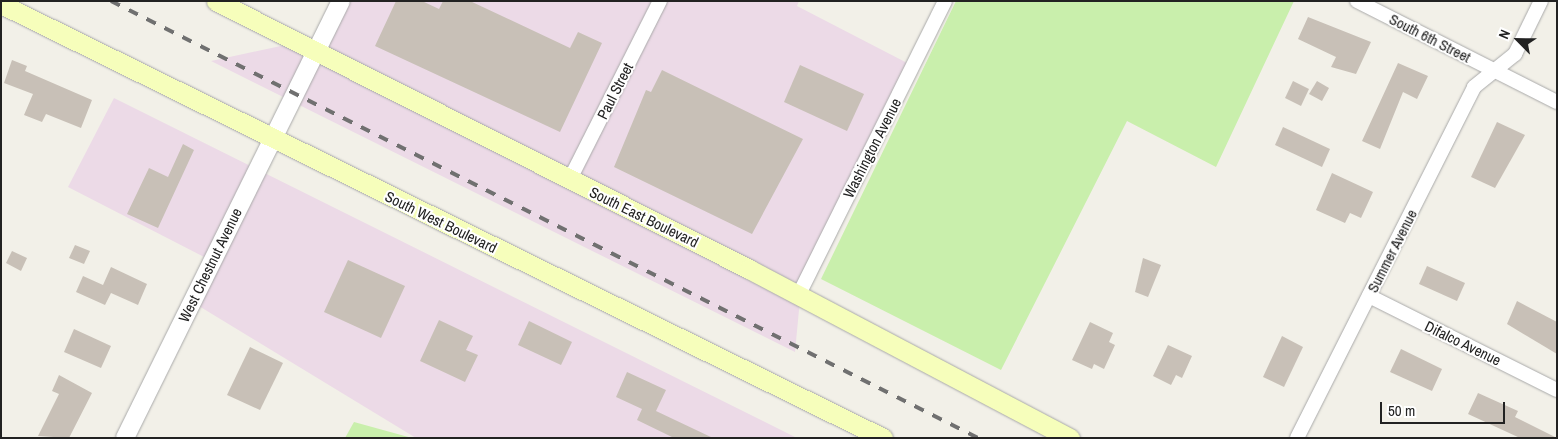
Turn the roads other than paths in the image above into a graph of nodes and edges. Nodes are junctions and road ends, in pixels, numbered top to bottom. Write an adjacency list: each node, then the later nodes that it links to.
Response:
1 (216, 1): 8 (main road, South East Boulevard)
2 (341, 1): 8 (street, West Chestnut Avenue)
3 (660, 1): 12 (street, Paul Street)
4 (945, 1): 13 (street, Washington Avenue)
5 (1357, 1): 9 (street, South 6th Street)
6 (1541, 1): 9 (street, Summer Avenue)
7 (1, 4): 11 (main road, South West Boulevard)
8 (316, 53): 11 (street, West Chestnut Avenue); 12 (main road, South East Boulevard)
9 (1494, 70): 10 (street, South 6th Street); 14 (street, Summer Avenue)
10 (1557, 102)
11 (273, 139): 16 (street, West Chestnut Avenue); 17 (main road, South West Boulevard)
12 (570, 181): 13 (main road, South East Boulevard)
13 (798, 294): 18 (main road, South East Boulevard)
14 (1369, 296): 15 (street, Difalco Avenue); 19 (street, Summer Avenue)
15 (1557, 390)
16 (125, 438)
17 (883, 438)
18 (1070, 438)
19 (1297, 438)

